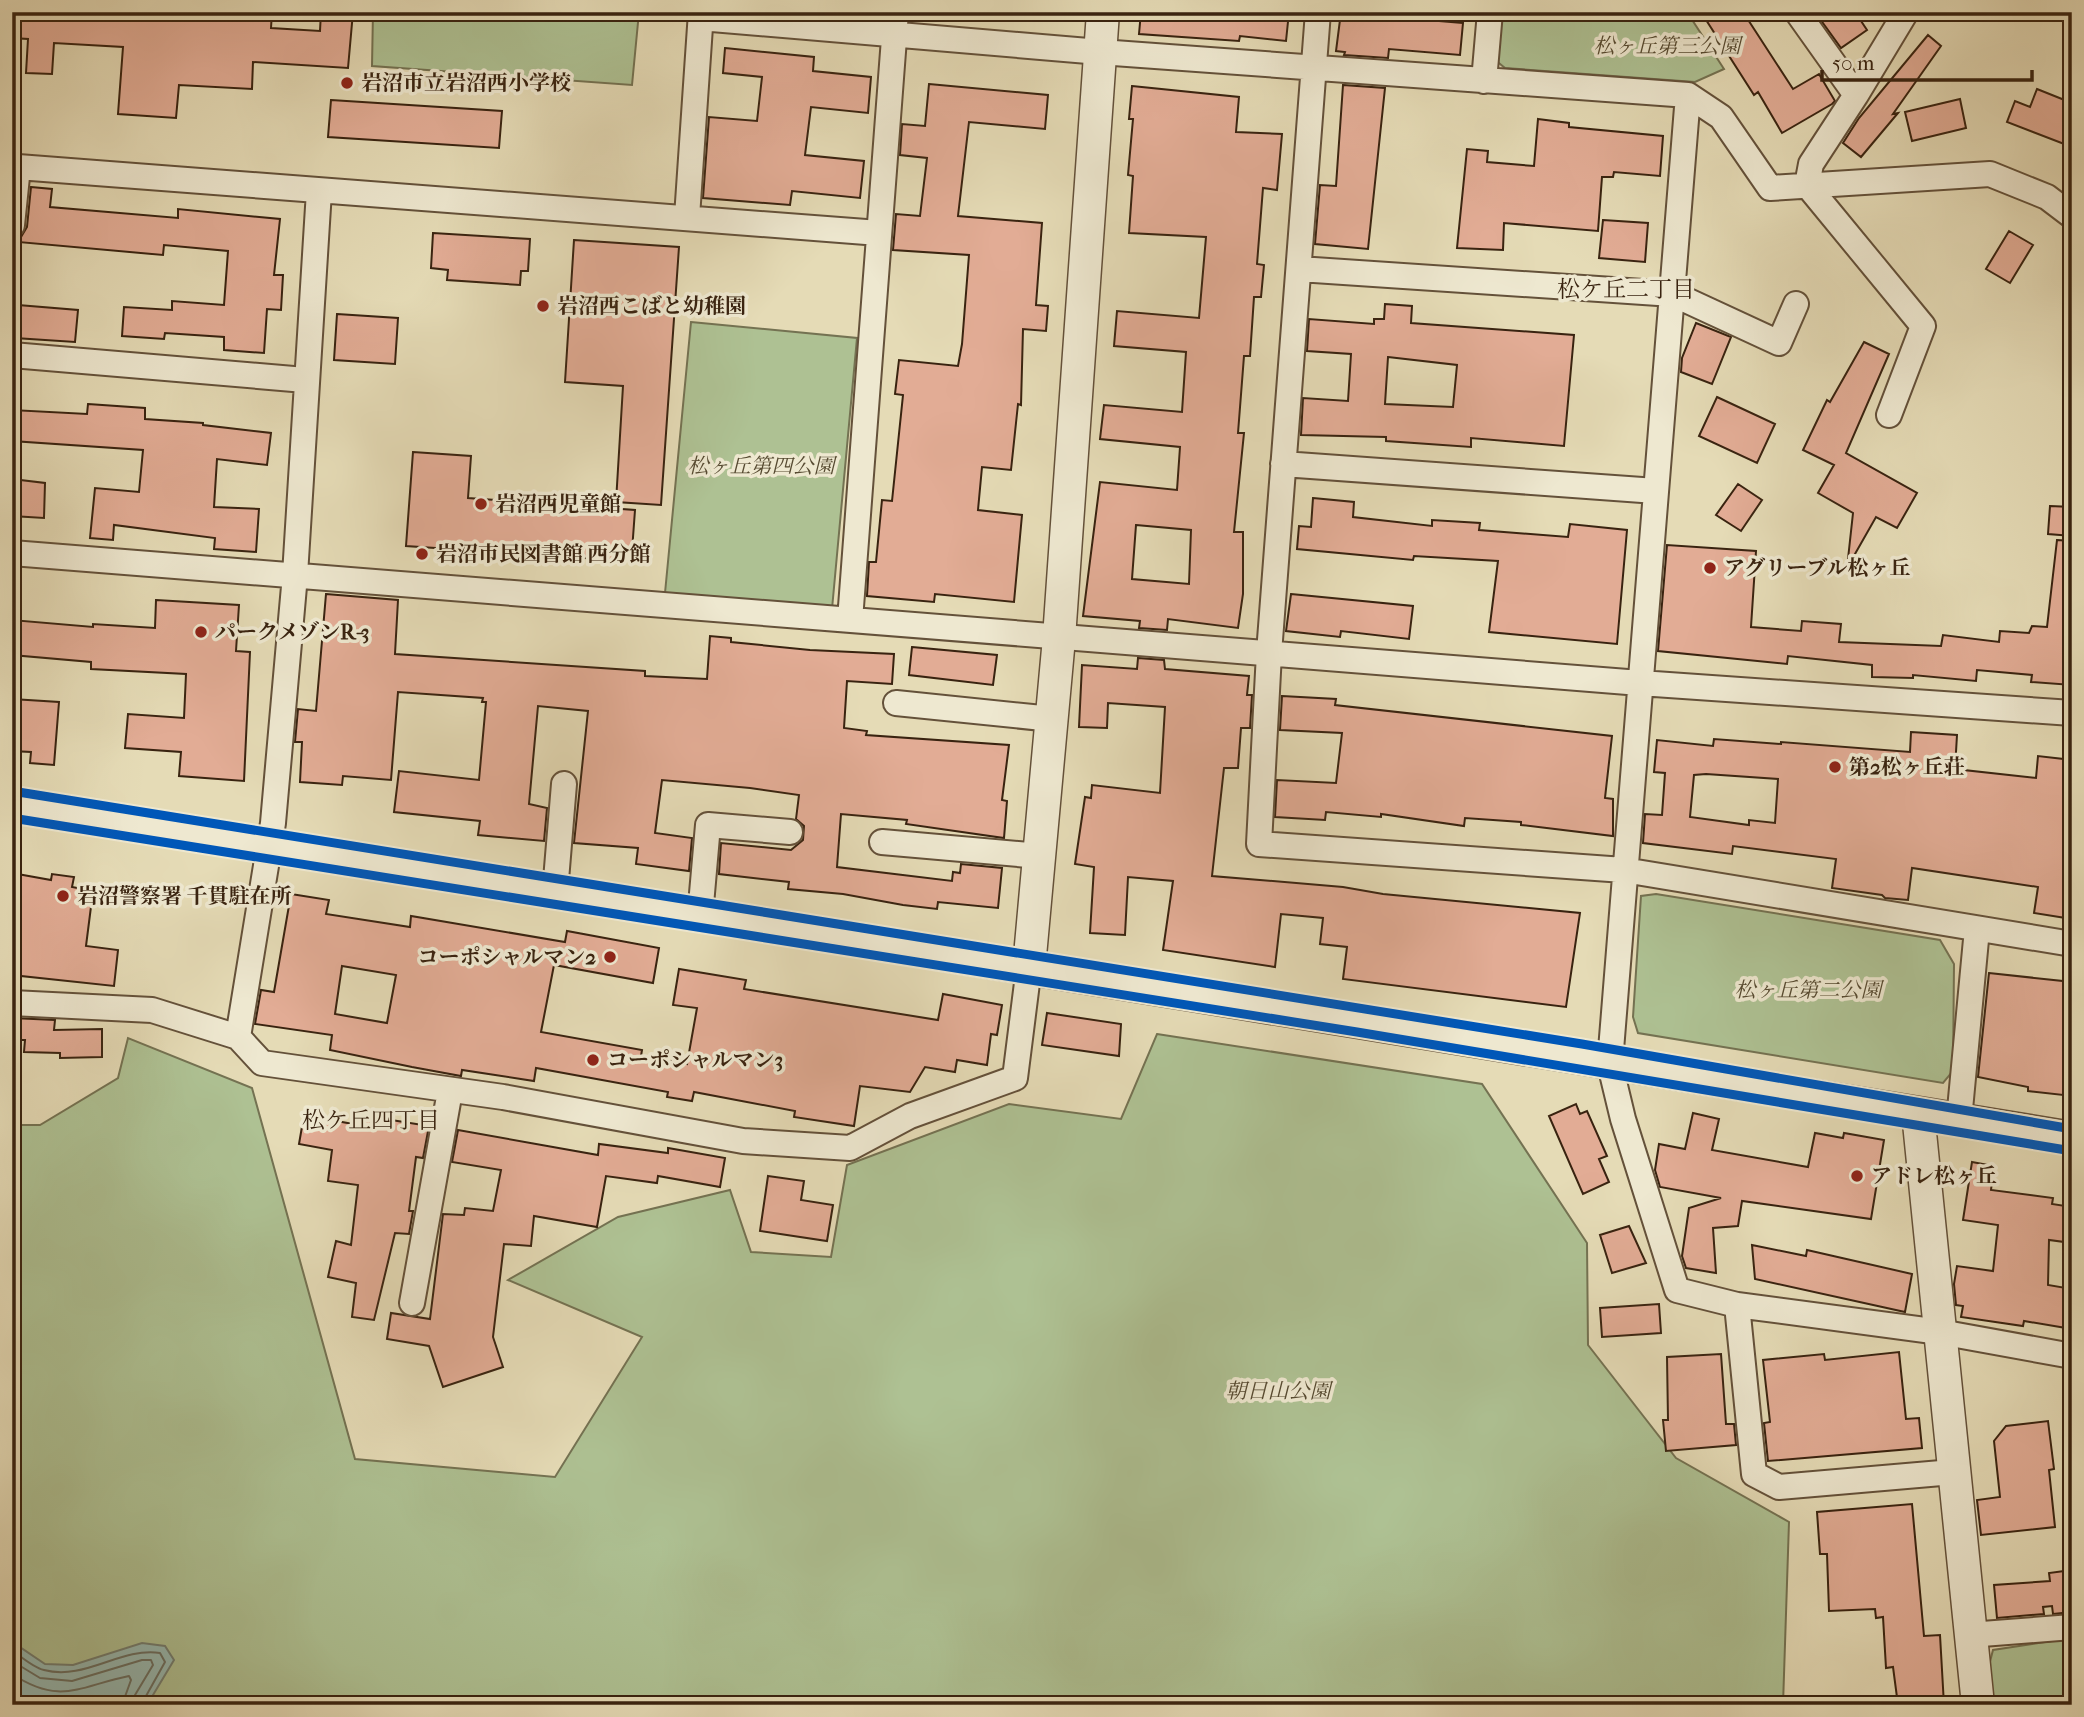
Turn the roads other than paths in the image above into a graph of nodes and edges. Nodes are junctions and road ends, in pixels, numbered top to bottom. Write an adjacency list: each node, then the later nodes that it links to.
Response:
1 (1103, 12): 8 (street)
2 (1318, 12): 9 (street)
3 (1490, 12): 10 (street)
4 (1797, 12): 12 (street)
5 (1906, 12): 12 (street)
6 (701, 15): 7 (street); 16 (street)
7 (895, 23): 8 (street); 18 (street)
8 (1100, 52): 9 (street); 30 (street)
9 (1314, 66): 10 (street); 19 (street)
10 (1484, 81): 11 (street)
11 (1688, 94): 13 (street); 20 (street)
12 (1856, 95): 13 (street)
13 (1807, 185): 15 (street); 24 (street)
14 (319, 191): 16 (street); 17 (street); 23 (street)
15 (2072, 216)
16 (687, 217): 18 (street)
17 (12, 225)
18 (879, 233): 29 (street)
19 (1299, 269): 20 (street); 25 (street)
20 (1673, 294): 21 (street); 26 (street)
21 (1796, 304)
22 (12, 355): 23 (street)
23 (305, 380): 28 (street)
24 (1889, 415)
25 (1283, 464): 26 (street); 31 (street)
26 (1656, 491): 32 (street)
27 (12, 552): 28 (street)
28 (295, 575): 29 (street); 40 (street)
29 (850, 620): 30 (street)
30 (1059, 638): 31 (street); 35 (street)
31 (1269, 653): 32 (street); 42 (street)
32 (1640, 683): 34 (street); 42 (street)
33 (896, 703): 35 (street)
34 (2072, 713)
35 (1052, 719): 41 (street)
36 (564, 784): 43 (street)
37 (12, 803): 40 (street)
38 (790, 832): 44 (street)
39 (882, 842): 41 (street)
40 (270, 844): 43 (street); 49 (street)
41 (1040, 856): 47 (street)
42 (1624, 870): 45 (street); 50 (street)
43 (555, 892): 44 (street)
44 (700, 916): 47 (street)
45 (1977, 929): 46 (street); 53 (street)
46 (2072, 944)
47 (1029, 967): 50 (street); 51 (street)
48 (12, 1003): 49 (street)
49 (239, 1037): 51 (street)
50 (1610, 1065): 52 (street); 56 (street)
51 (450, 1091): 55 (street)
52 (1918, 1113): 53 (street); 57 (street)
53 (1959, 1120): 54 (street)
54 (2072, 1138)
55 (412, 1303)
56 (1737, 1305): 57 (street); 59 (street)
57 (1940, 1332): 58 (street); 59 (street)
58 (2072, 1356)
59 (1953, 1472): 61 (street)
60 (2072, 1627): 61 (street)
61 (1969, 1635): 62 (street)
62 (1978, 1705)

